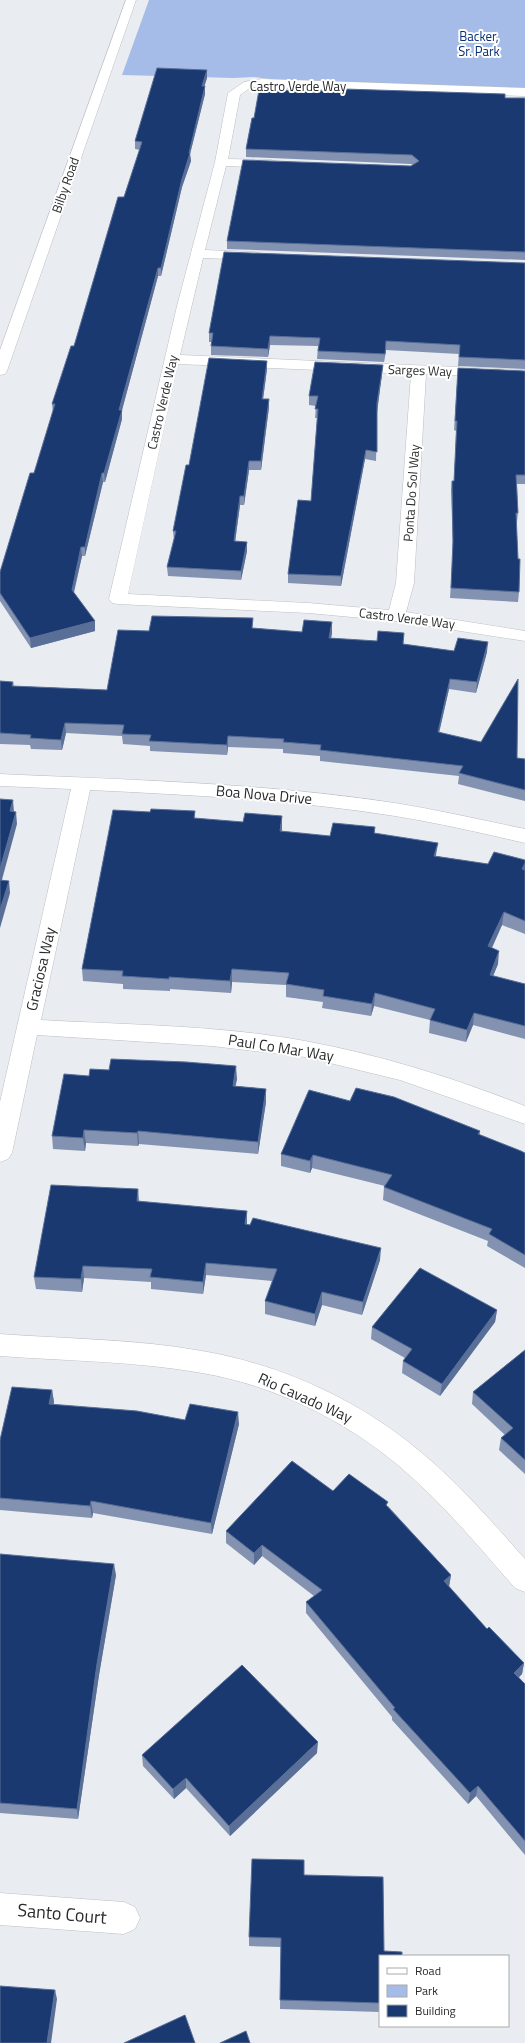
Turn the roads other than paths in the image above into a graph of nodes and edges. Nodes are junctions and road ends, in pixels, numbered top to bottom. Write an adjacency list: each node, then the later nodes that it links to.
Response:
1 (131, 0): 9 (street, Bilby Road)
2 (525, 92): 3 (street, Castro Verde Way)
3 (221, 162): 4 (street); 5 (street, Castro Verde Way)
4 (285, 165)
5 (197, 254): 6 (street); 7 (street, Castro Verde Way)
6 (267, 256)
7 (172, 359): 8 (street, Sarges Way); 11 (street, Castro Verde Way)
8 (419, 370): 10 (street, Sarges Way); 11 (street, Ponta Do Sol Way)
9 (0, 371)
10 (525, 374)
11 (396, 616): 12 (street, Castro Verde Way)
12 (525, 636)
13 (0, 780): 14 (street, Boa Nova Drive)
14 (82, 784): 15 (street, Boa Nova Drive); 16 (street, Graciosa Way)
15 (525, 836)
16 (28, 1028): 17 (street, Paul Co Mar Way); 18 (street, Graciosa Way)
17 (525, 1115)
18 (0, 1154)
19 (0, 1345): 20 (street, Rio Cavado Way)
20 (525, 1579)
21 (0, 1909): 22 (street, Santo Court)
22 (124, 1918)

